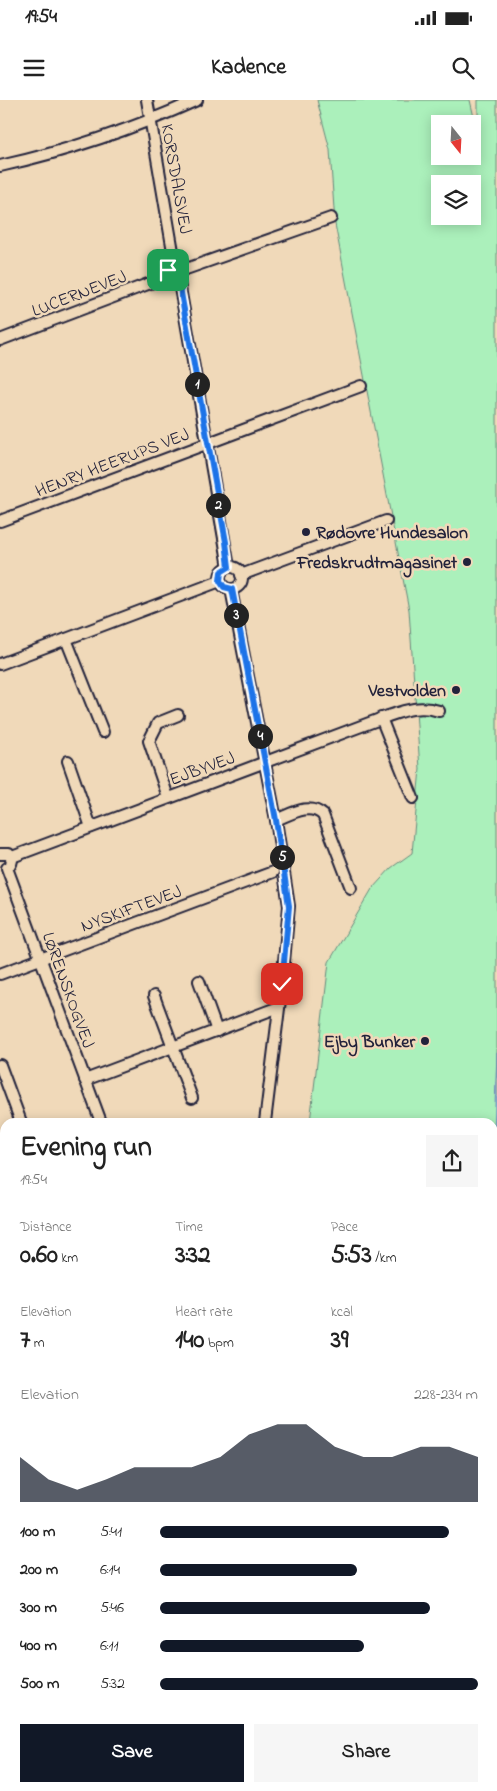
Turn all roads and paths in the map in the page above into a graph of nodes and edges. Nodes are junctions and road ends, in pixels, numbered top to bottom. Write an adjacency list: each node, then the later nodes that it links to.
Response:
1 (146, 100): 3 (street, KORSDALSVEJ)
2 (197, 100): 3 (street)
3 (150, 120): 4 (street); 6 (street, KORSDALSVEJ)
4 (0, 166)
5 (331, 218): 7 (street)
6 (175, 263): 7 (street); 8 (street)
7 (186, 269): 9 (street)
8 (169, 276): 9 (street); 10 (street, LUCERNEVEJ)
9 (179, 282): 12 (street)
10 (0, 340)
11 (361, 386): 12 (street, HENRY HEERUPS VEJ)
12 (208, 443): 13 (street, HENRY HEERUPS VEJ); 15 (street)
13 (0, 521)
14 (386, 521): 16 (street)
15 (229, 567): 16 (street); 17 (street)
16 (241, 575): 18 (street)
17 (220, 581): 18 (street); 19 (street)
18 (232, 589): 26 (street)
19 (66, 639): 20 (street); 24 (street)
20 (0, 664)
21 (439, 711): 23 (street, EJBYVEJ)
22 (178, 715): 27 (street)
23 (381, 718): 26 (street, EJBYVEJ); 28 (street)
24 (103, 732)
25 (68, 761): 30 (street)
26 (264, 762): 27 (street, EJBYVEJ); 29 (street)
27 (168, 797): 30 (street, EJBYVEJ)
28 (413, 798)
29 (276, 820): 34 (street); 39 (street)
30 (91, 827): 31 (street, EJBYVEJ)
31 (4, 853): 32 (street)
32 (4, 868): 35 (street, LØRENSKOGVEJ)
33 (273, 872): 35 (street, NYSKIFTEVEJ)
34 (351, 888)
35 (40, 959): 36 (street, NYSKIFTEVEJ); 43 (street, LØRENSKOGVEJ)
36 (0, 974)
37 (199, 981): 40 (street)
38 (154, 996): 41 (street)
39 (279, 1008): 40 (street); 47 (street)
40 (217, 1031): 41 (street)
41 (173, 1047): 43 (street); 44 (street)
42 (0, 1065): 45 (street)
43 (85, 1080): 46 (street, LØRENSKOGVEJ)
44 (192, 1098)
45 (20, 1118)
46 (97, 1118)
47 (265, 1118)

